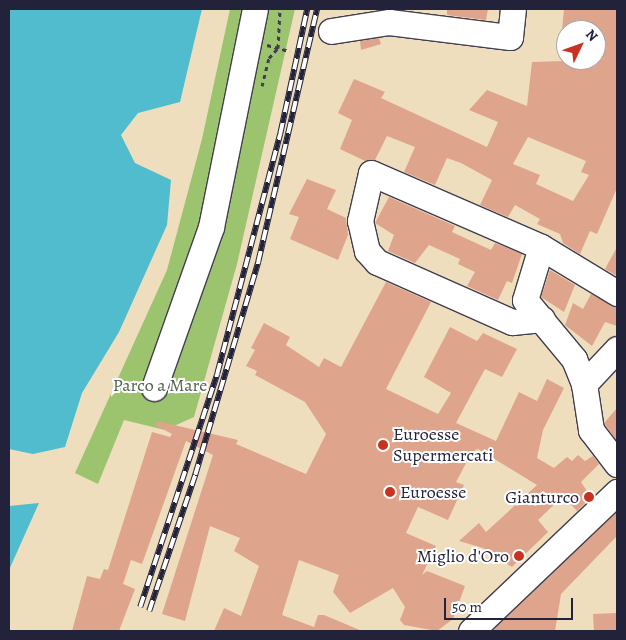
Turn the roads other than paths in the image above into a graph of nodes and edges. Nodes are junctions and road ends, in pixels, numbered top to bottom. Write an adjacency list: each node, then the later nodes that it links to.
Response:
1 (255, 9): 9 (street)
2 (513, 9): 3 (street)
3 (331, 32)
4 (542, 247): 5 (street); 6 (street); 6 (street)
5 (617, 293)
6 (542, 319): 8 (street)
7 (617, 349): 8 (street)
8 (584, 384): 10 (street)
9 (154, 388)
10 (617, 464)
11 (617, 492): 12 (street)
12 (471, 631)

